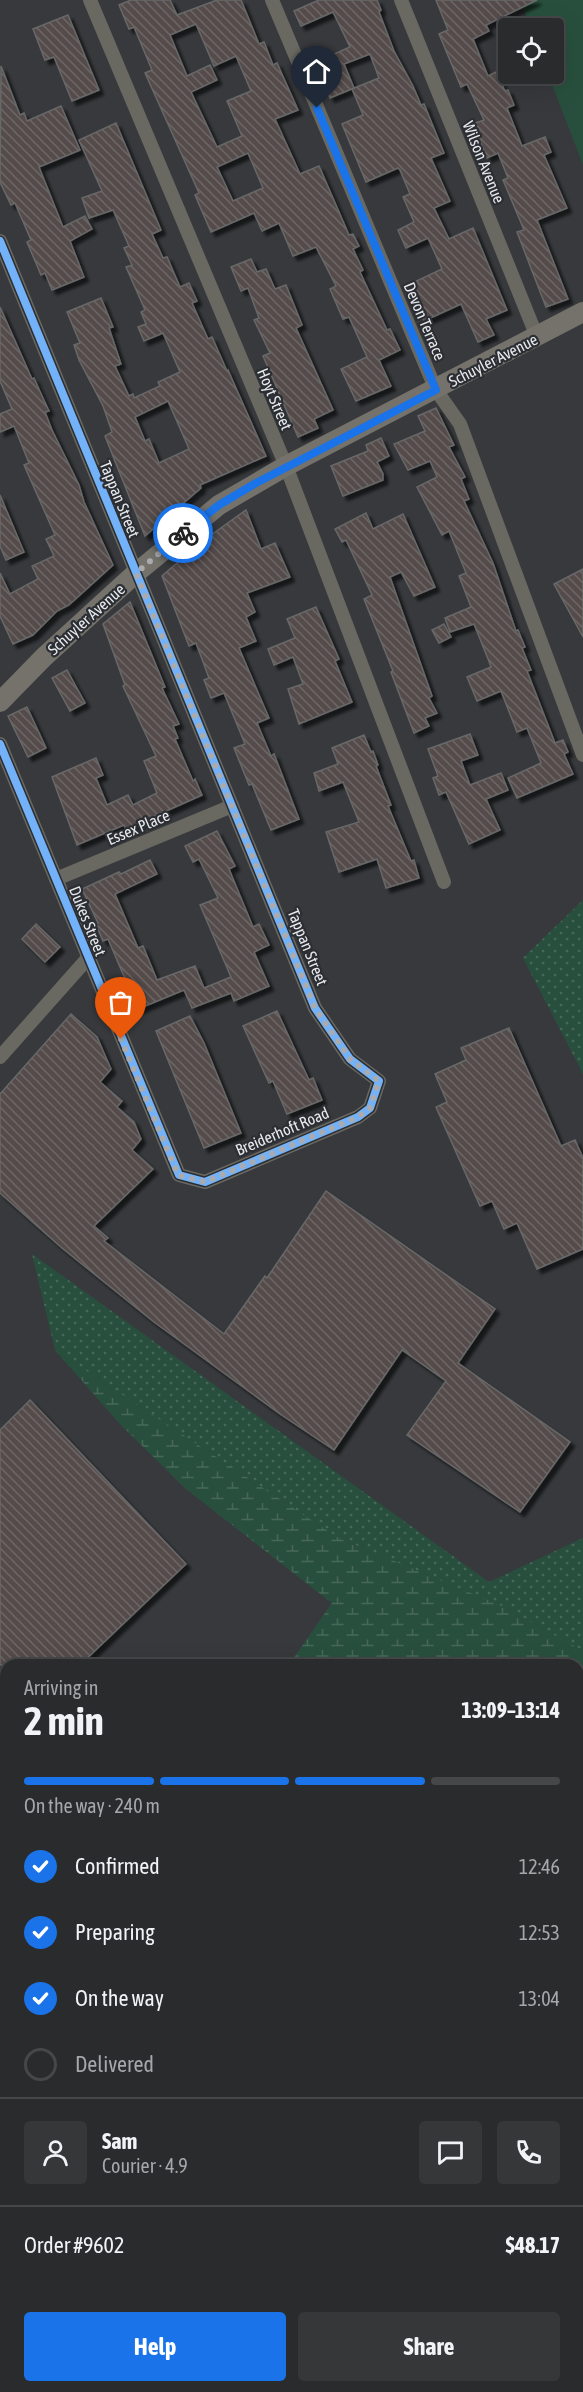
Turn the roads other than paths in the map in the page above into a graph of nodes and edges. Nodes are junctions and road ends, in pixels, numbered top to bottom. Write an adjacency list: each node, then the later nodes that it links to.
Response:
1 (90, 0): 8 (street, Hoyt Street)
2 (272, 0): 7 (street, Devon Terrace)
3 (401, 0): 6 (street, Wilson Avenue)
4 (0, 241): 9 (street, Tappan Street)
5 (583, 312): 6 (main road, Schuyler Avenue)
6 (537, 337): 7 (main road, Schuyler Avenue)
7 (436, 390): 8 (main road, Schuyler Avenue); 12 (street, Devon Terrace)
8 (286, 466): 9 (main road, Schuyler Avenue); 15 (street, Hoyt Street)
9 (136, 573): 10 (main road, Schuyler Avenue); 13 (street, Tappan Street)
10 (0, 702)
11 (0, 744): 14 (street, Dukes Street)
12 (583, 755)
13 (232, 806): 14 (street, Essex Place); 18 (street, Tappan Street)
14 (56, 879): 16 (street, Dukes Street)
15 (444, 882)
16 (88, 958): 17 (street); 19 (street, Dukes Street)
17 (0, 1057)
18 (379, 1081): 19 (street, Breiderhoft Road)
19 (178, 1175)

